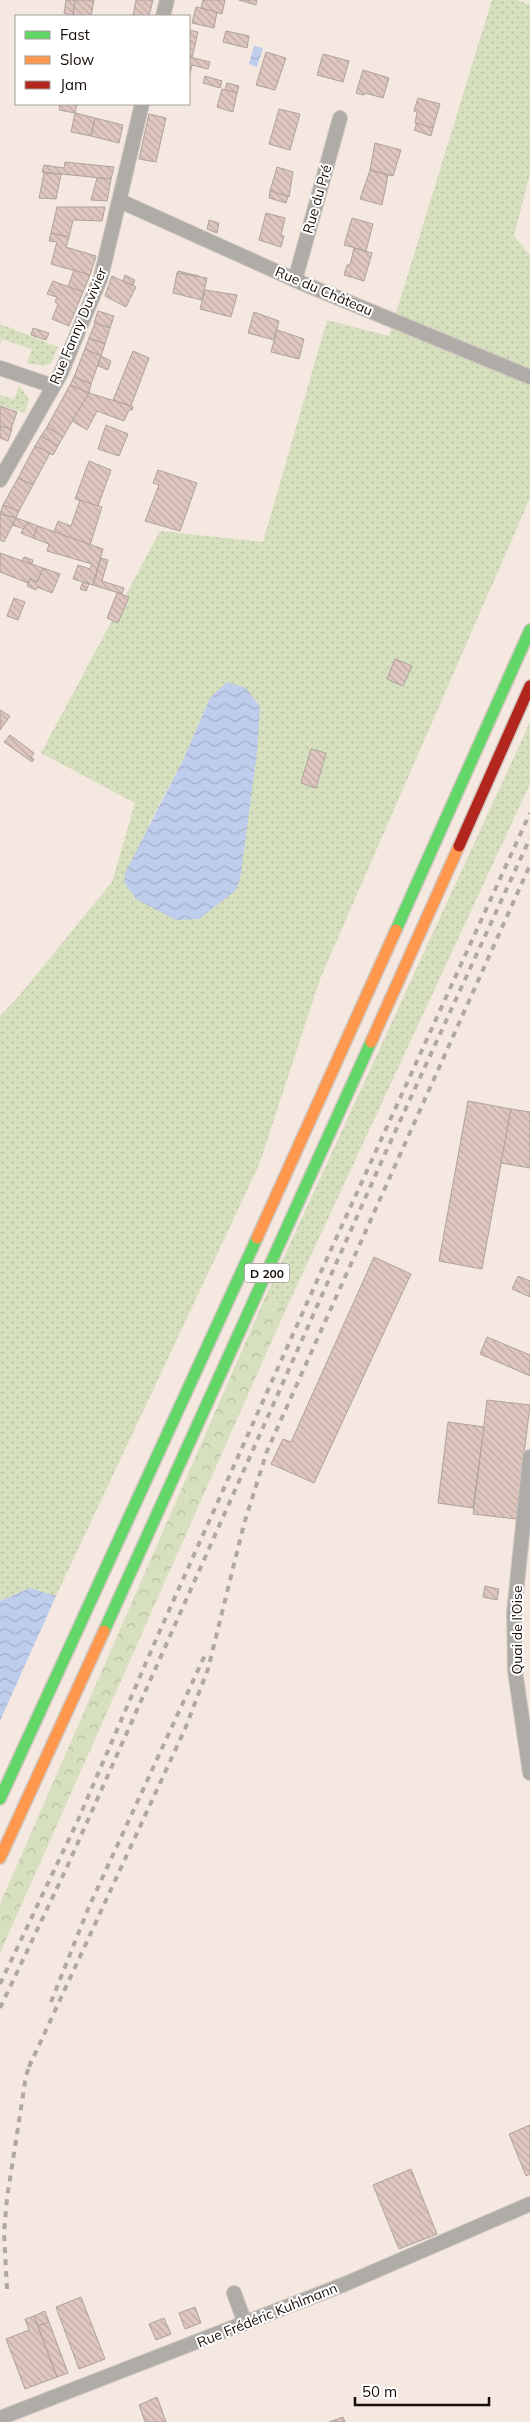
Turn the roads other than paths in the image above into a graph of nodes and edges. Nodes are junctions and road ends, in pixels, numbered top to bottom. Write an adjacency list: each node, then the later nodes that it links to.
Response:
1 (167, 0): 2 (street)
2 (163, 15)
3 (142, 105): 5 (street, Rue Fanny Duvivier)
4 (340, 118): 6 (street, Rue du Pré)
5 (120, 201): 6 (street, Rue du Château); 9 (street, Rue Fanny Duvivier)
6 (295, 280): 8 (street, Rue du Château)
7 (0, 368): 9 (street)
8 (530, 377)
9 (53, 386): 10 (street, Rue Fanny Duvivier)
10 (0, 480)
11 (530, 630): 15 (highway, D 200)
12 (530, 686): 16 (highway, D 200)
13 (530, 1457): 14 (street, Quai de l'Oise)
14 (530, 1773)
15 (0, 1799)
16 (0, 1858)
17 (530, 2204): 19 (street, Rue Frédéric Kuhlmann)
18 (234, 2293): 19 (street)
19 (245, 2324): 20 (street, Rue Frédéric Kuhlmann)
20 (0, 2418)

